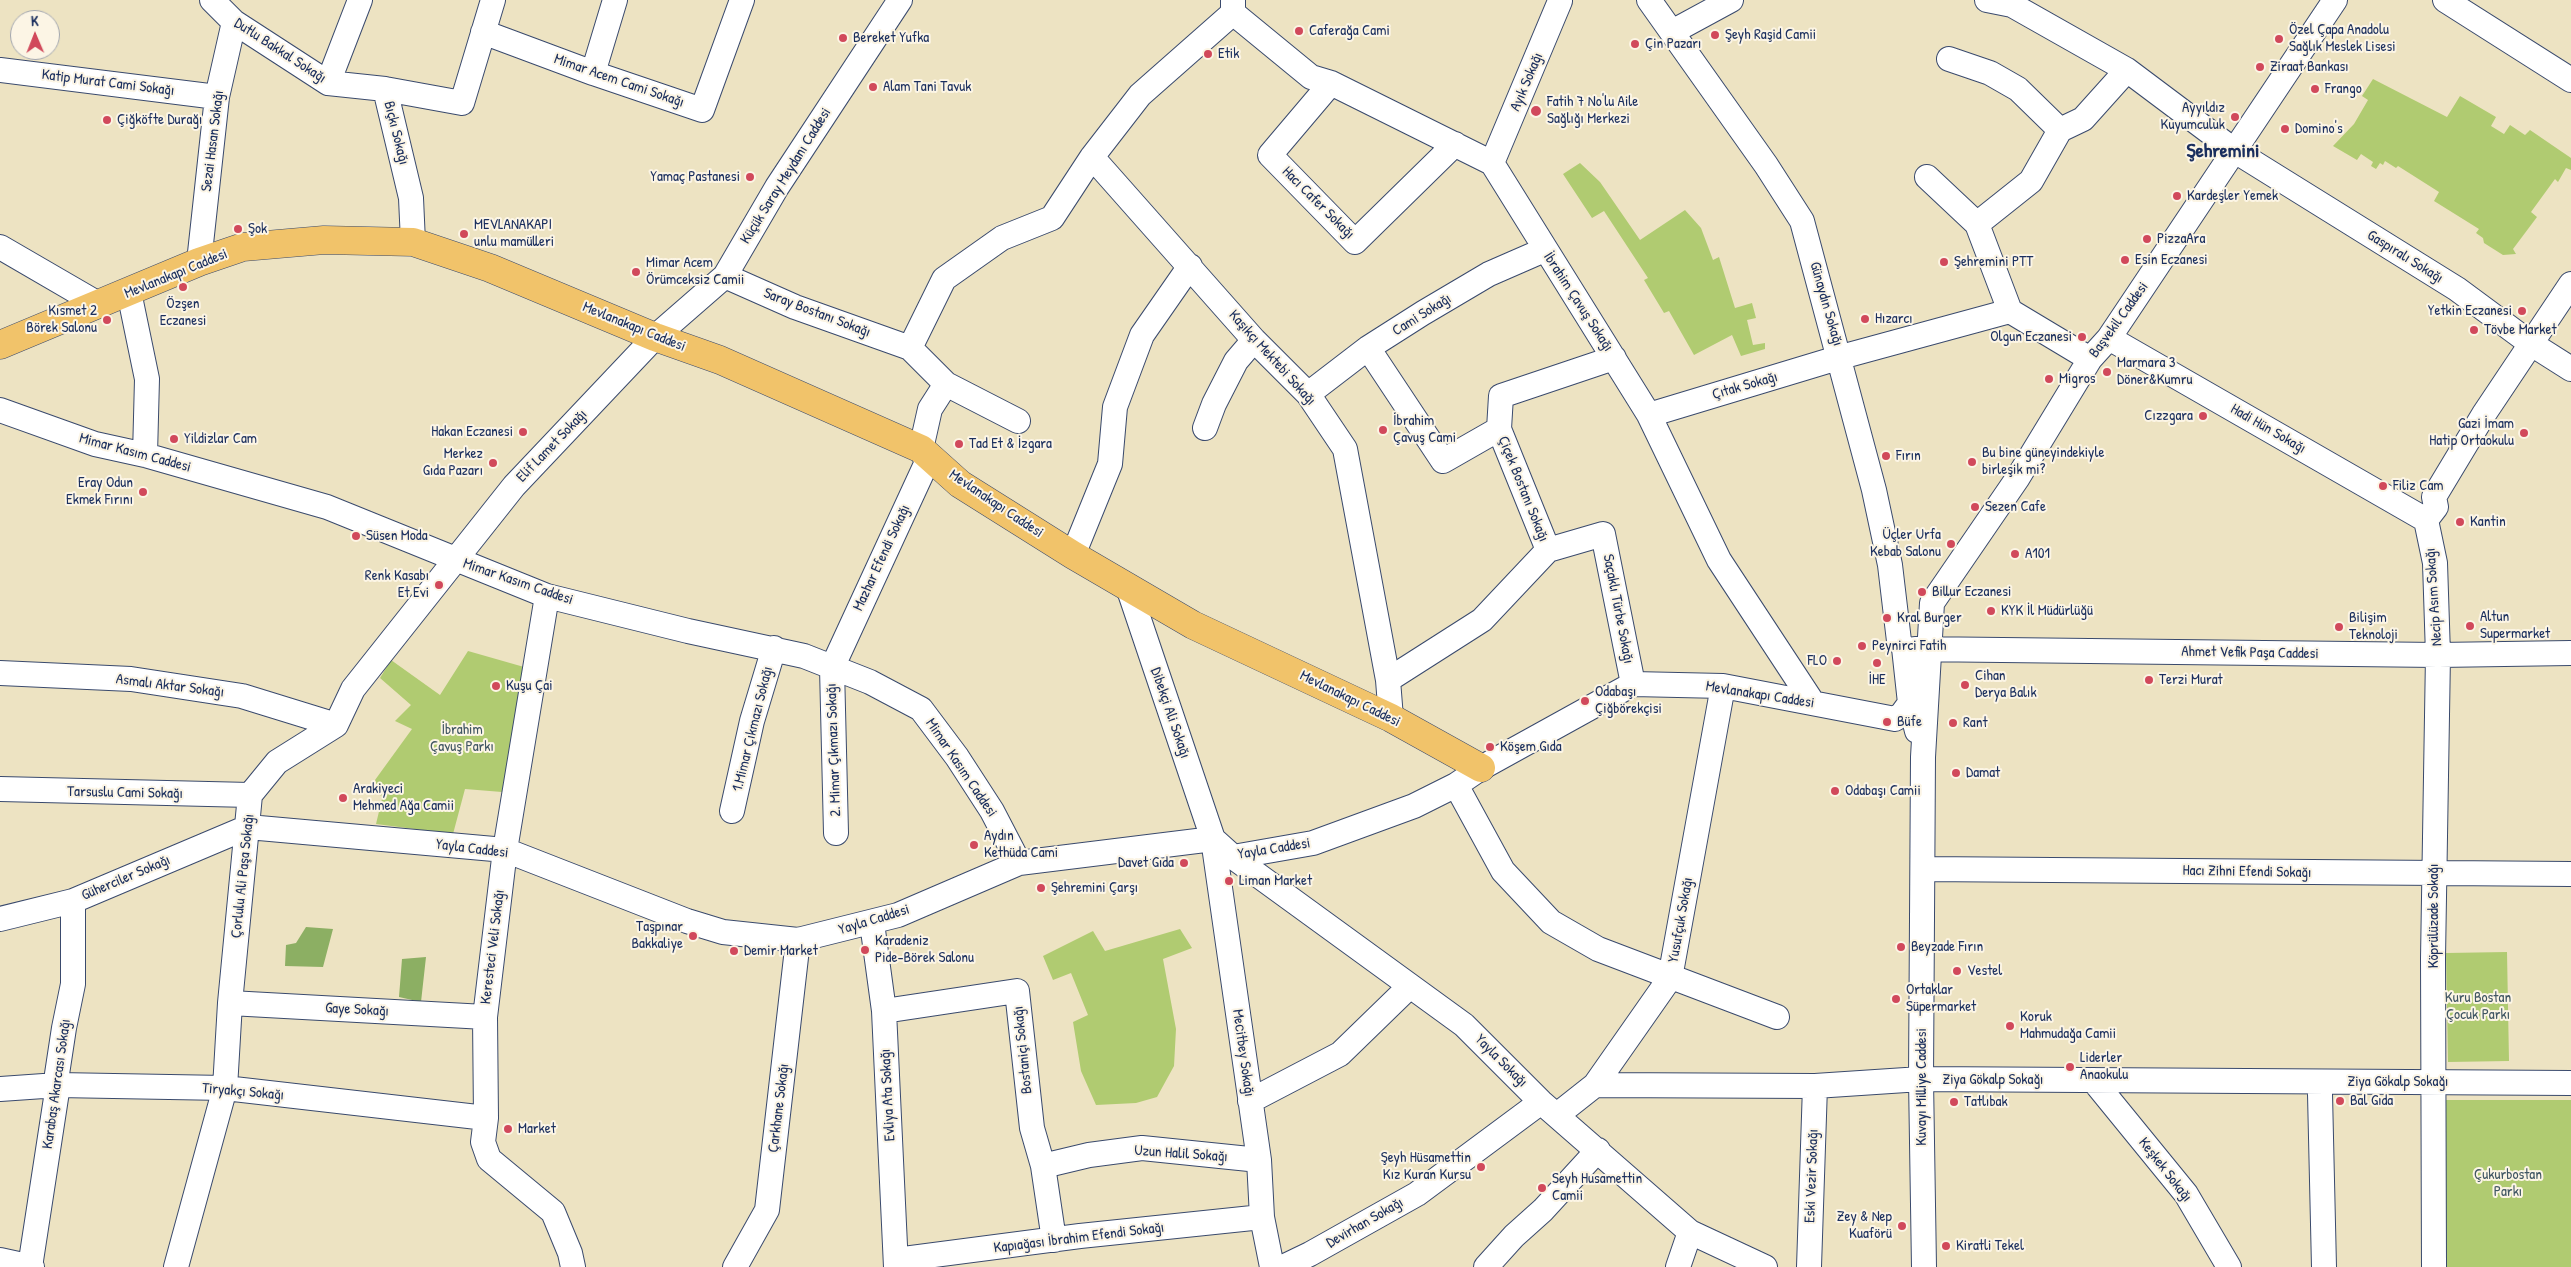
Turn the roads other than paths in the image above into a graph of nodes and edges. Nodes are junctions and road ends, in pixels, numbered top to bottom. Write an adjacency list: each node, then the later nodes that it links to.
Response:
1 (212, 0): 17 (street, Dutlu Bakkal Sokağı)
2 (360, 0): 26 (street)
3 (494, 0): 18 (street, Bıçkı Sokağı)
4 (615, 0): 23 (street)
5 (742, 0): 23 (street, Mimar Acem Cami Sokağı)
6 (900, 0): 41 (street, Küçük Saray Meydanı Caddesi)
7 (1553, 0): 8 (street)
8 (1560, 0): 9 (street); 33 (street, Ayık Sokağı)
9 (1582, 0)
10 (1650, 0): 19 (street, Günaydın Sokağı)
11 (1731, 0): 19 (street)
12 (1987, 0): 15 (street, Gaspıralı Sokağı)
13 (2335, 0): 31 (street, Başvekil Caddesi)
14 (2445, 0): 24 (street)
15 (2014, 3): 22 (street, Gaspıralı Sokağı)
16 (1233, 6): 25 (street); 32 (street)
17 (234, 22): 26 (street, Dutlu Bakkal Sokağı); 28 (street, Sezai Hasan Sokağı)
18 (484, 32): 23 (street, Mimar Acem Cami Sokağı); 27 (street, Bıçkı Sokağı)
19 (1672, 32): 54 (street, Günaydın Sokağı)
20 (1949, 59): 29 (street)
21 (0, 70): 28 (street, Katip Murat Cami Sokağı)
22 (2127, 70): 29 (street); 31 (street, Gaspıralı Sokağı)
23 (593, 73)
24 (2571, 80)
25 (1331, 83): 30 (street); 30 (street, Hacı Cafer Sokağı)
26 (328, 84): 27 (street, Dutlu Bakkal Sokağı)
27 (385, 89): 36 (street, Bıçkı Sokağı)
28 (217, 96): 39 (street, Sezai Hasan Sokağı)
29 (2060, 130): 35 (street)
30 (1455, 144): 33 (street)
31 (2235, 151): 47 (street, Başvekil Caddesi); 49 (street, Gaspıralı Sokağı)
32 (1092, 157): 40 (street, Kaşıkçı Mektebi Sokağı); 51 (street)
33 (1492, 163): 38 (street, İbrahim Çavuş Sokağı)
34 (1928, 177): 35 (street)
35 (1977, 224): 45 (street)
36 (414, 242): 39 (main road, Mevlanakapı Caddesi); 46 (main road, Mevlanakapı Caddesi)
37 (0, 246): 44 (street)
38 (1544, 250): 52 (street, Cami Sokağı); 53 (street, İbrahim Çavuş Sokağı)
39 (199, 262): 43 (main road, Mevlanakapı Caddesi)
40 (1190, 266): 48 (street, Kaşıkçı Mektebi Sokağı); 68 (street)
41 (725, 276): 46 (street, Küçük Saray Meydanı Caddesi); 51 (street, Saray Bostanı Sokağı)
42 (2571, 284): 49 (street)
43 (129, 292): 44 (main road, Mevlanakapı Caddesi); 65 (street)
44 (100, 305): 50 (main road, Mevlanakapı Caddesi)
45 (2010, 311): 54 (street, Çıtak Sokağı); 55 (street)
46 (655, 337): 64 (main road, Mevlanakapı Caddesi); 69 (street, Elif Lamet Sokağı)
47 (2110, 338): 55 (street, Başvekil Caddesi); 66 (street, Hadi Hün Sokağı)
48 (1254, 340): 58 (street, Kaşıkçı Mektebi Sokağı); 62 (street)
49 (2530, 343): 56 (street, Gaspıralı Sokağı); 66 (street)
50 (0, 345)
51 (910, 348): 57 (street)
52 (1368, 348): 58 (street, Cami Sokağı); 63 (street)
53 (1614, 358): 60 (street, İbrahim Çavuş Sokağı); 63 (street, Çiçek Bostanı Sokağı)
54 (1841, 358): 60 (street, Çıtak Sokağı); 73 (street, Günaydın Sokağı)
55 (2090, 359): 74 (street, Başvekil Caddesi)
56 (2571, 369)
57 (946, 384): 61 (street); 64 (street, Mazhar Efendi Sokağı)
58 (1308, 394): 79 (street, Kaşıkçı Mektebi Sokağı)
59 (0, 410): 65 (street, Mimar Kasım Caddesi)
60 (1649, 415): 82 (street, İbrahim Çavuş Sokağı)
61 (1018, 421)
62 (1206, 428)
63 (1499, 429): 67 (street, Çiçek Bostanı Sokağı)
64 (921, 449): 68 (main road, Mevlanakapı Caddesi); 77 (street, Mazhar Efendi Sokağı)
65 (145, 454): 69 (street, Mimar Kasım Caddesi)
66 (2426, 520): 76 (street, Necip Asım Sokağı)
67 (1548, 550): 79 (street); 80 (street, Saçaklı Türbe Sokağı)
68 (1073, 556): 70 (main road, Mevlanakapı Caddesi)
69 (455, 560): 71 (street, Mimar Kasım Caddesi); 85 (street)
70 (1128, 587): 84 (main road, Mevlanakapı Caddesi); 94 (street, Dibekçi Ali Sokağı)
71 (547, 596): 72 (street, Mimar Kasım Caddesi); 95 (street, Keresteci Veli Sokağı)
72 (774, 648): 77 (street, Mimar Kasım Caddesi); 91 (street, 1.Mimar Çıkmazı Sokağı)
73 (1904, 648): 74 (street, Ahmet Vefik Paşa Caddesi); 83 (street, Günaydın Sokağı)
74 (1930, 650): 76 (street, Ahmet Vefik Paşa Caddesi); 86 (street, Başvekil Caddesi)
75 (2571, 653): 76 (street, Ahmet Vefik Paşa Caddesi)
76 (2438, 655): 99 (street, Köprülüzade Sokağı)
77 (832, 668): 93 (street, 2. Mimar Çıkmazı Sokağı); 97 (street, Mimar Kasım Caddesi)
78 (0, 673): 85 (street, Asmalı Aktar Sokağı)
79 (1388, 680): 84 (street, Kaşıkçı Mektebi Sokağı)
80 (1632, 684): 81 (street, Mevlanakapı Caddesi); 87 (street)
81 (1723, 686): 82 (street, Mevlanakapı Caddesi); 105 (street, Yusufçuk Sokağı)
82 (1813, 702): 83 (street, Mevlanakapı Caddesi)
83 (1910, 702): 86 (street, Günaydın Sokağı)
84 (1390, 718): 87 (main road, Mevlanakapı Caddesi)
85 (336, 725): 90 (street, Çorlulu Ali Paşa Sokağı)
86 (1923, 757): 98 (street, Kuvayı Milliye Caddesi)
87 (1481, 768): 88 (street, Yayla Caddesi)
88 (1456, 785): 96 (street, Yayla Caddesi); 105 (street)
89 (0, 789): 90 (street, Tarsuslu Cami Sokağı)
90 (250, 795): 92 (street, Çorlulu Ali Paşa Sokağı)
91 (732, 810)
92 (248, 827): 95 (street, Yayla Caddesi); 101 (street, Güherciler Sokağı); 107 (street, Çorlulu Ali Paşa Sokağı)
93 (836, 833)
94 (1213, 839): 96 (street, Yayla Caddesi); 97 (street, Yayla Caddesi); 121 (street, Meсitbey Sokağı)
95 (505, 850): 104 (street, Yayla Caddesi); 109 (street, Keresteci Veli Sokağı)
96 (1233, 857): 106 (street, Yayla Sokağı)
97 (1019, 863): 103 (street, Yayla Caddesi)
98 (1923, 869): 99 (street, Hacı Zihni Efendi Sokağı); 111 (street, Kuvayı Milliye Caddesi)
99 (2434, 874): 100 (street, Hacı Zihni Efendi Sokağı); 113 (street, Köprülüzade Sokağı)
100 (2571, 874)
101 (73, 901): 102 (street, Güherciler Sokağı); 115 (street, Karabaş Akarcası Sokağı)
102 (0, 919)
103 (872, 923): 104 (street, Yayla Caddesi); 108 (street, Evliya Ata Sokağı)
104 (798, 940): 135 (street, Çarkhane Sokağı)
105 (1670, 978): 110 (street); 116 (street, Yusufçuk Sokağı)
106 (1410, 986): 121 (street); 122 (street, Yayla Sokağı)
107 (230, 1003): 109 (street, Gaye Sokağı); 119 (street, Çorlulu Ali Paşa Sokağı)
108 (884, 1011): 126 (street, Bostaniçi Sokağı); 131 (street, Evliya Ata Sokağı)
109 (485, 1017): 123 (street, Keresteci Veli Sokağı)
110 (1777, 1017)
111 (1922, 1079): 112 (street, Ziya Gökalp Sokağı); 117 (street, Ziya Gökalp Sokağı); 142 (street, Kuvayı Milliye Caddesi)
112 (2093, 1080): 113 (street, Ziya Gökalp Sokağı); 143 (street, Keşkek Sokağı)
113 (2434, 1082): 114 (street, Ziya Gökalp Sokağı); 145 (street, Köprülüzade Sokağı)
114 (2571, 1083)
115 (58, 1085): 118 (street, Tiryakçı Sokağı); 119 (street, Tiryakçı Sokağı); 132 (street, Karabaş Akarcası Sokağı)
116 (1594, 1085): 117 (street, Ziya Gökalp Sokağı); 122 (street, Yusufçuk Sokağı)
117 (1815, 1086): 141 (street, Eski Vezir Sokağı)
118 (0, 1088)
119 (226, 1088): 123 (street, Tiryakçı Sokağı); 133 (street, Çorlulu Ali Paşa Sokağı)
120 (2320, 1094): 144 (street)
121 (1250, 1101): 125 (street, Meсitbey Sokağı)
122 (1549, 1108): 124 (street, Yayla Sokağı); 137 (street, Devirhan Sokağı)
123 (486, 1118): 134 (street, Keresteci Veli Sokağı)
124 (1598, 1150): 128 (street, Yayla Sokağı); 138 (street)
125 (1259, 1160): 126 (street, Uzun Halil Sokağı); 127 (street, Meсitbey Sokağı)
126 (1044, 1166): 129 (street, Bostaniçi Sokağı)
127 (1262, 1218): 129 (street, Kapıağası İbrahim Efendi Sokağı); 136 (street, Meсitbey Sokağı)
128 (1690, 1232): 139 (street); 140 (street, Yayla Sokağı)
129 (1054, 1240): 131 (street, Kapıağası İbrahim Efendi Sokağı)
130 (0, 1260): 132 (street)
131 (896, 1263)
132 (31, 1267)
133 (176, 1267)
134 (573, 1267)
135 (735, 1267)
136 (1272, 1267)
137 (1283, 1267)
138 (1486, 1267)
139 (1678, 1267)
140 (1765, 1267)
141 (1808, 1267)
142 (1924, 1267)
143 (2229, 1267)
144 (2324, 1267)
145 (2434, 1267)

